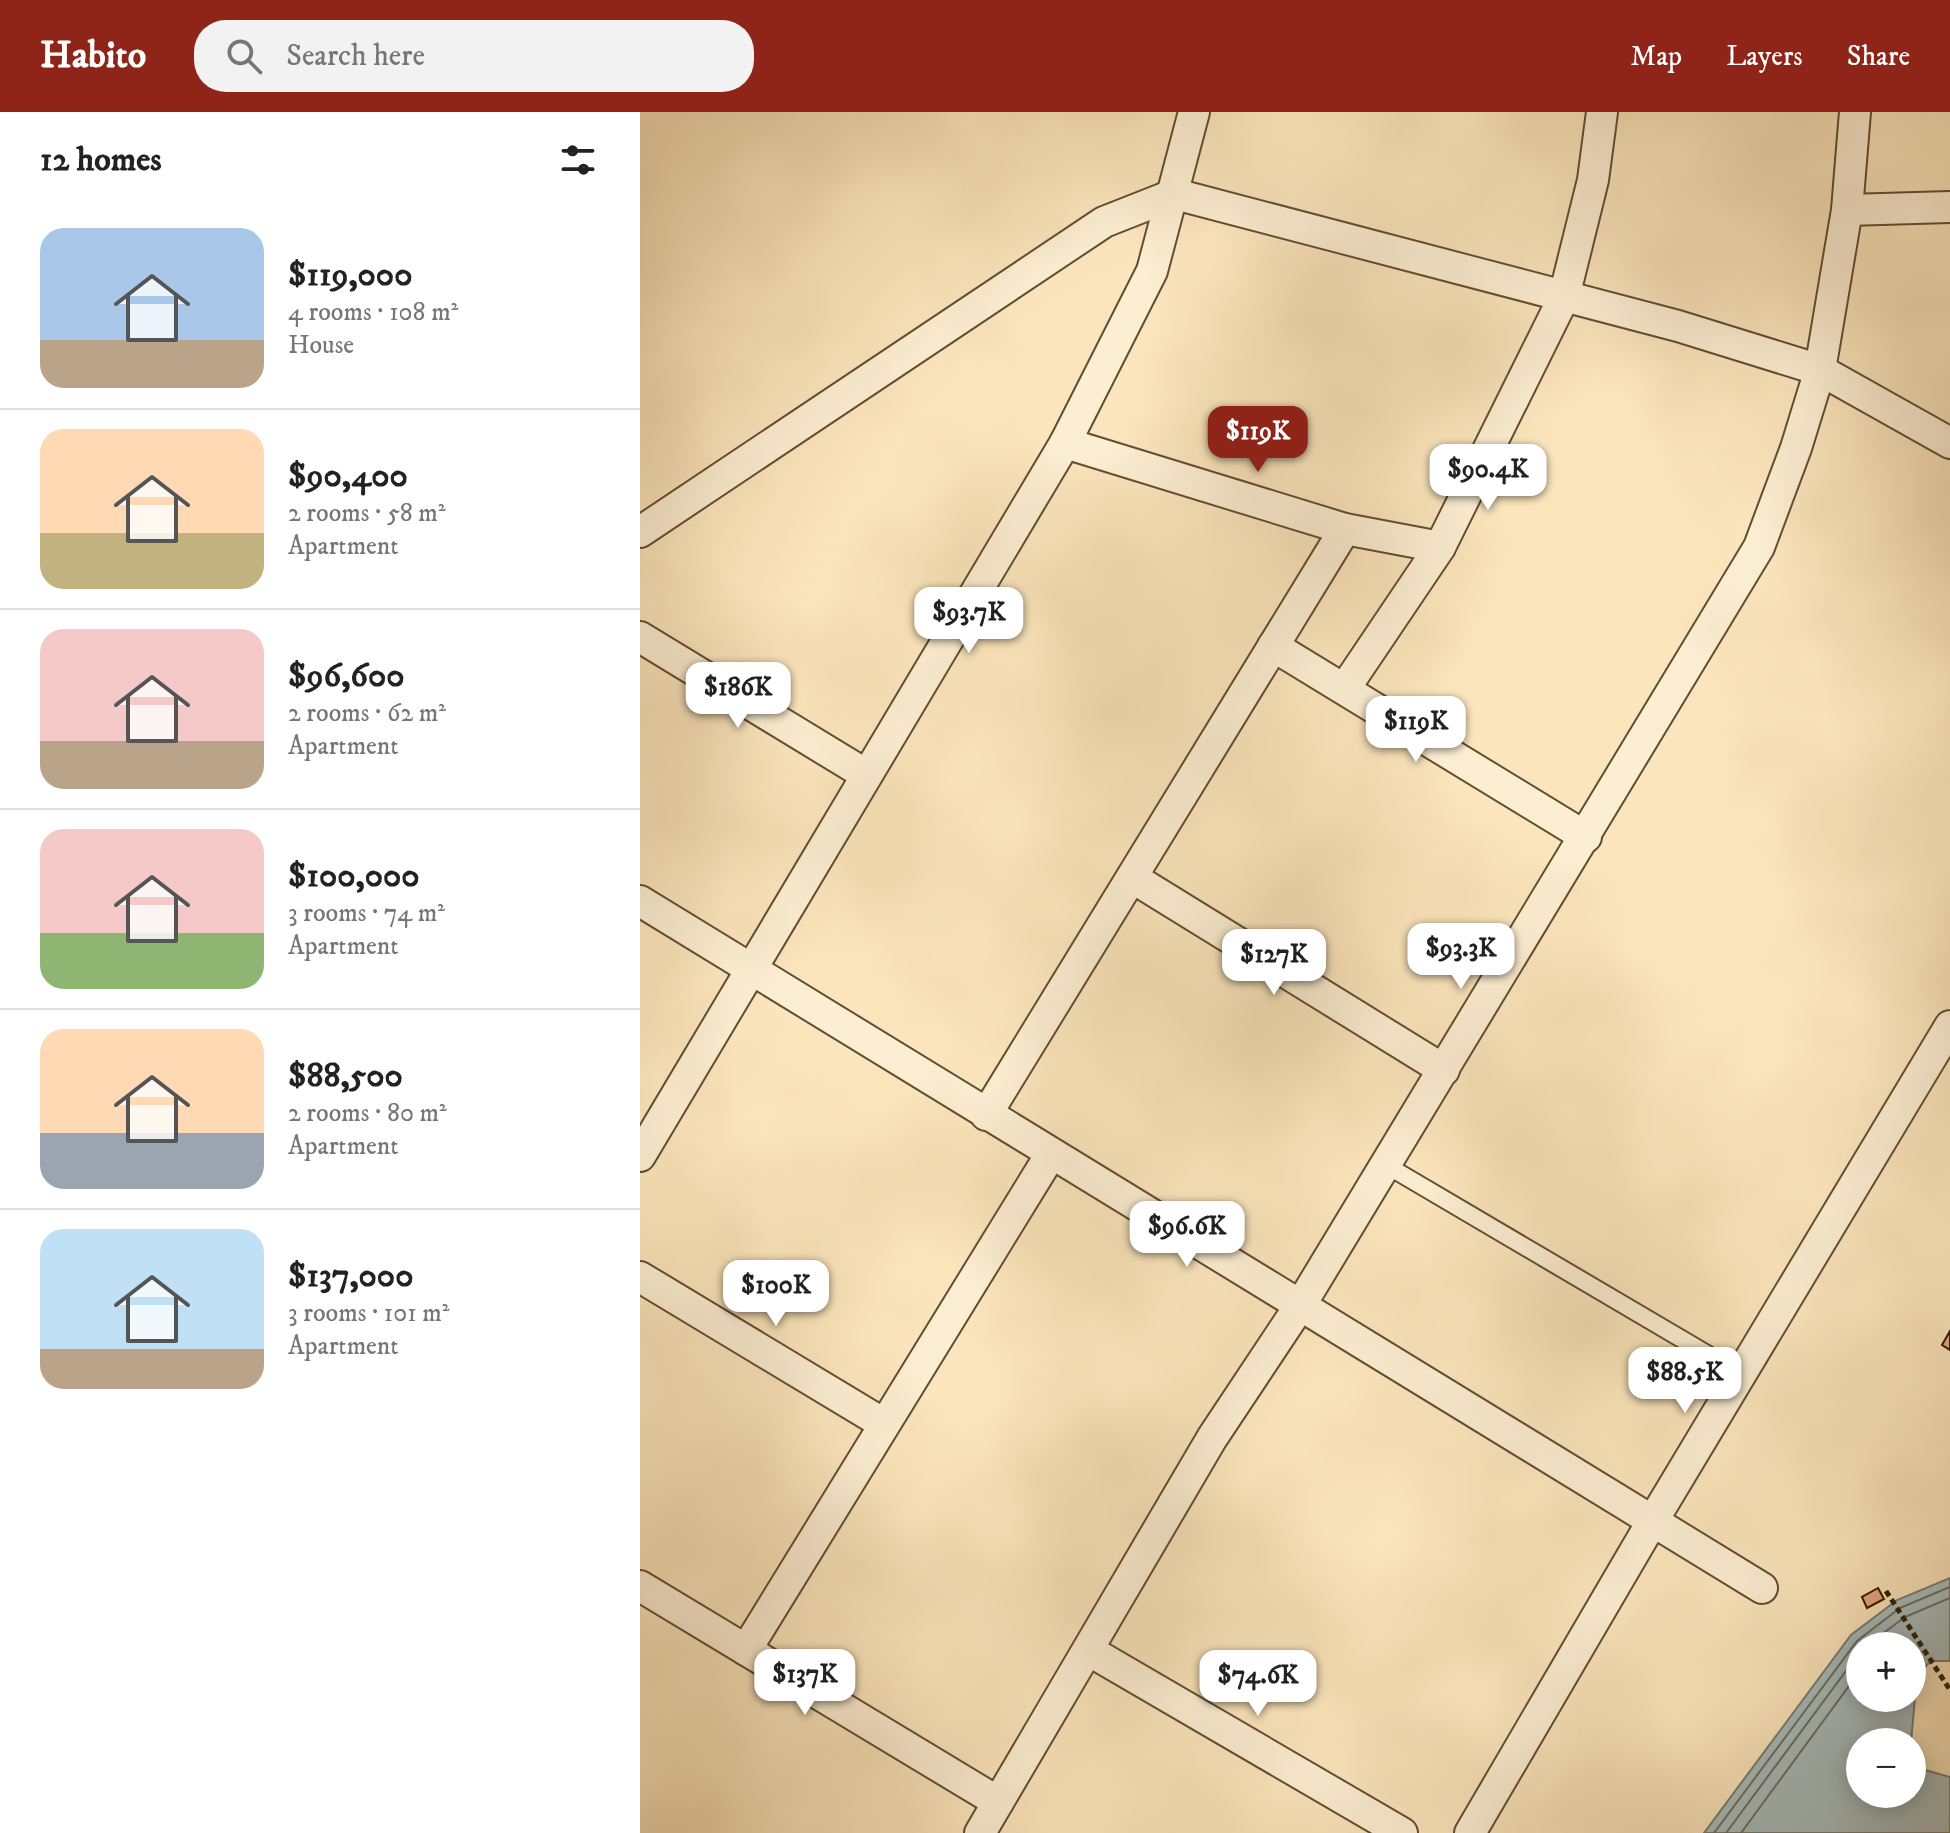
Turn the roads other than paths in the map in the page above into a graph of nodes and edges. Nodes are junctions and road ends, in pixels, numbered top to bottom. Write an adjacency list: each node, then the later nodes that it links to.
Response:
1 (1194, 112): 4 (street)
2 (1602, 112): 7 (street)
3 (1855, 112): 6 (street)
4 (1175, 194): 7 (street); 9 (street); 12 (street)
5 (1950, 207): 6 (street)
6 (1847, 210): 8 (street)
7 (1564, 297): 8 (street); 13 (street)
8 (1820, 370): 10 (street); 18 (street)
9 (1065, 443): 11 (street); 17 (street)
10 (1950, 443)
11 (1345, 529): 13 (street); 15 (street)
12 (640, 532)
13 (1440, 547): 16 (street)
14 (640, 637): 17 (street)
15 (1273, 646): 16 (street); 19 (street)
16 (1345, 688): 18 (street)
17 (865, 774): 21 (street)
18 (1586, 837): 23 (street)
19 (1133, 878): 23 (street); 24 (street)
20 (640, 901): 21 (street)
21 (749, 971): 24 (street); 26 (street)
22 (1950, 1026): 30 (street)
23 (1444, 1070): 27 (street)
24 (986, 1115): 25 (street)
25 (1051, 1154): 29 (street); 31 (street)
26 (640, 1156)
27 (1386, 1165): 29 (street); 30 (lane)
28 (640, 1277): 31 (street)
29 (1300, 1307): 32 (street); 36 (street)
30 (1741, 1374): 32 (street)
31 (884, 1424): 35 (street)
32 (1652, 1522): 34 (street); 40 (street)
33 (640, 1586): 35 (street)
34 (1762, 1588)
35 (746, 1650): 37 (street)
36 (1088, 1650): 37 (street); 39 (street)
37 (998, 1802): 38 (street)
38 (980, 1833)
39 (1402, 1833)
40 (1470, 1833)

